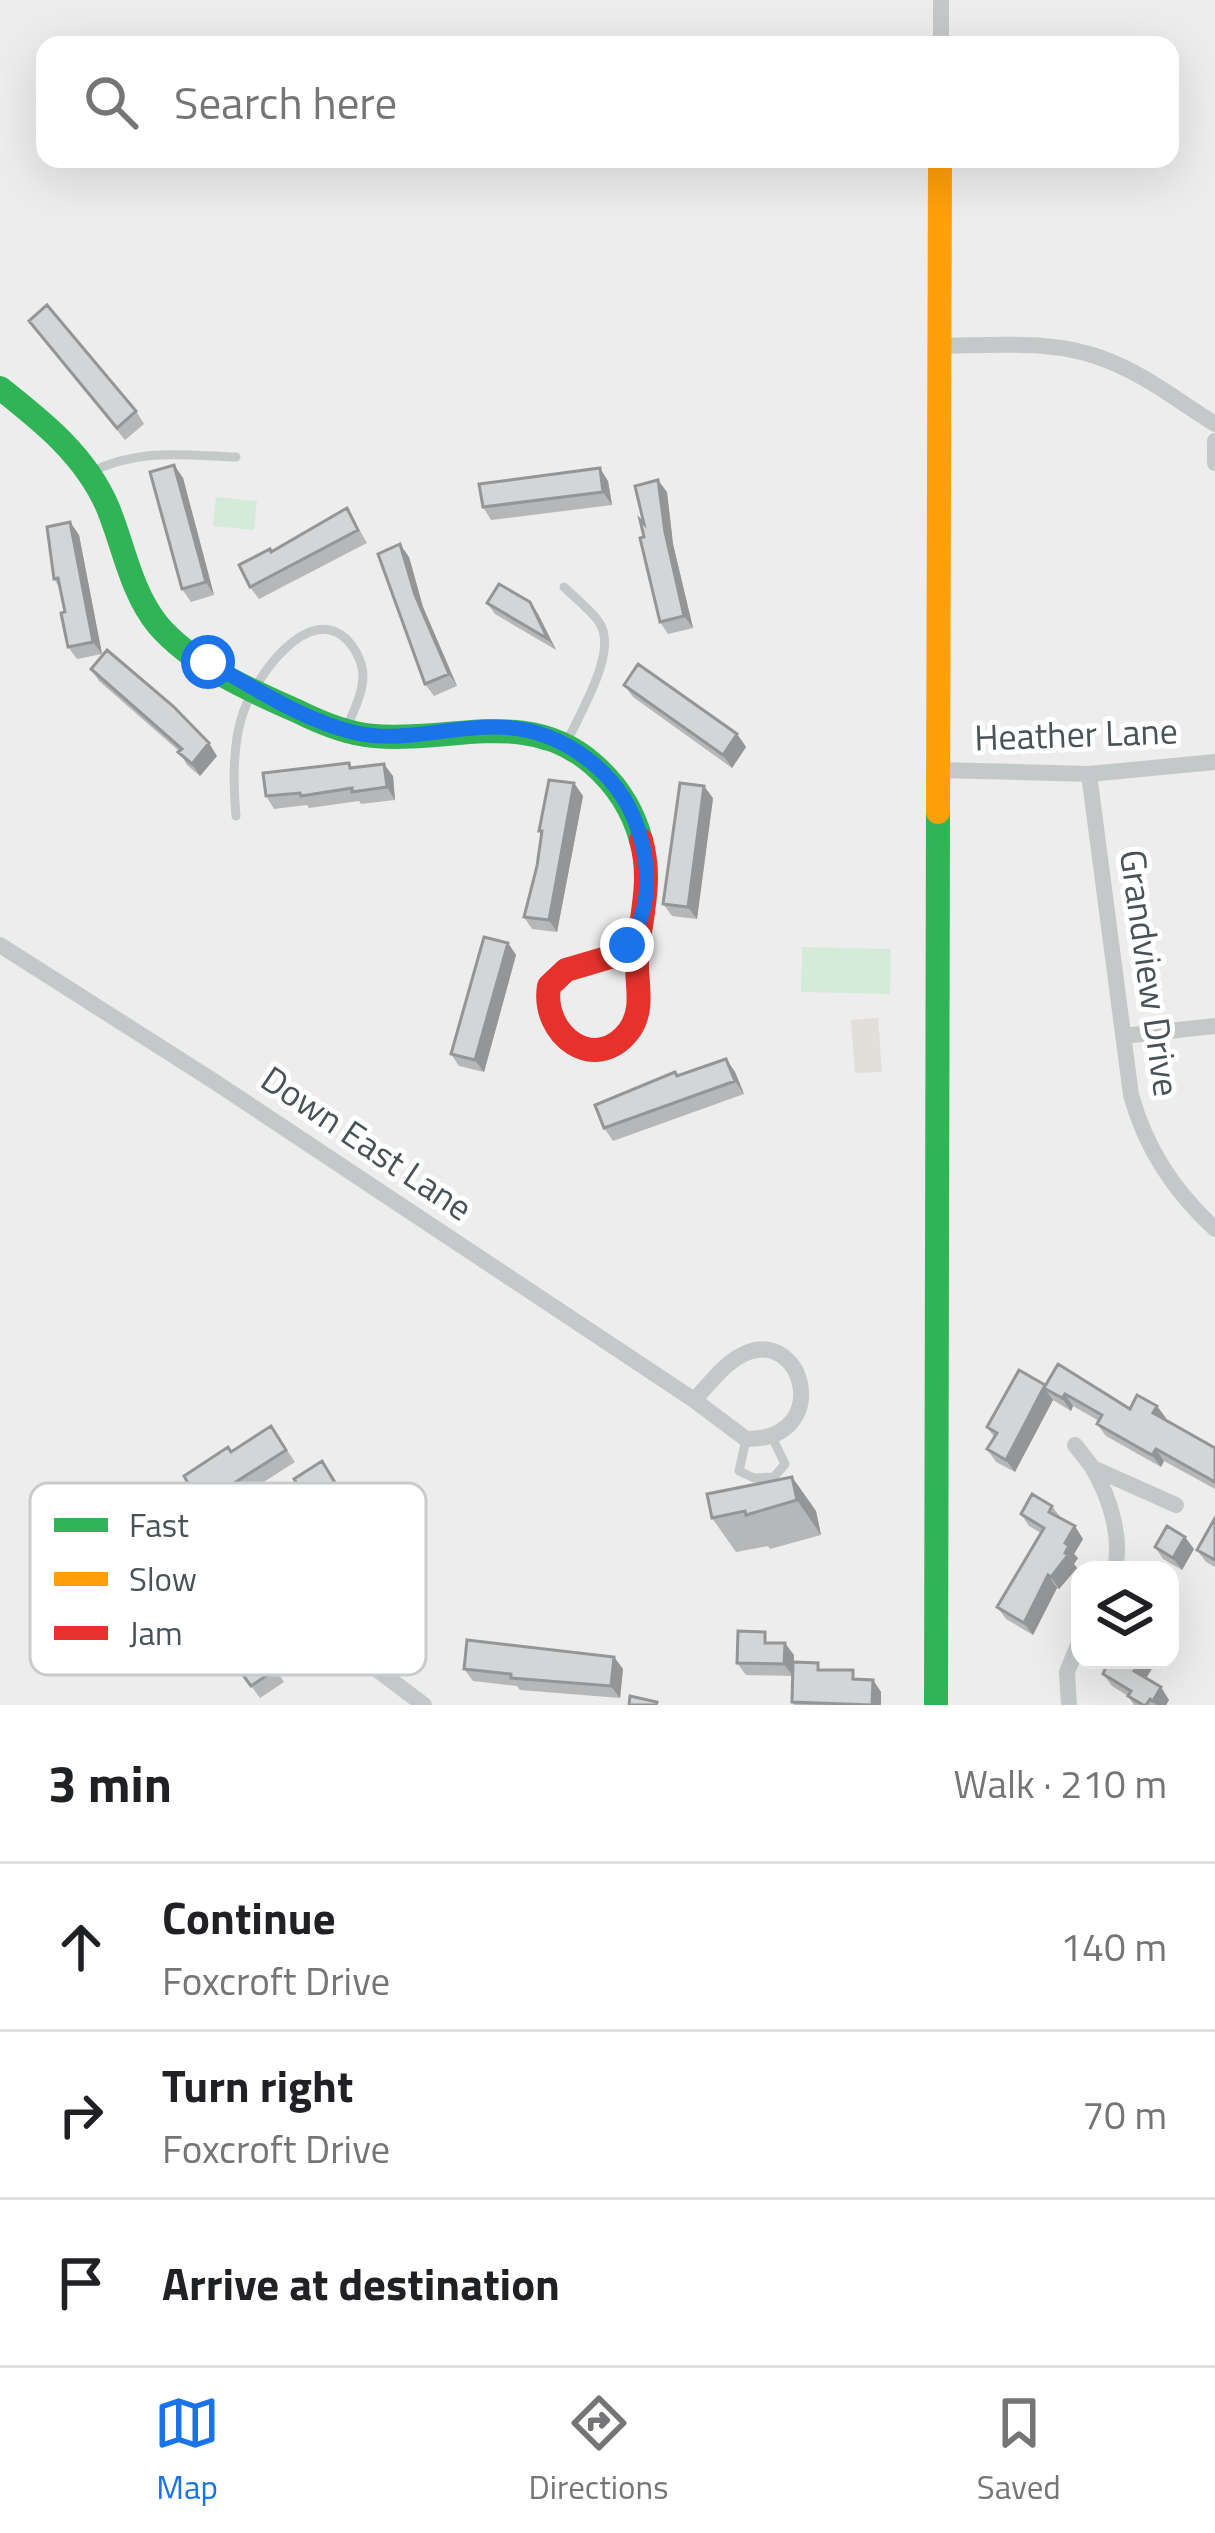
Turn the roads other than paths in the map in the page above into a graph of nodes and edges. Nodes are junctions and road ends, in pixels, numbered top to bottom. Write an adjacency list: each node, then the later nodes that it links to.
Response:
1 (940, 0): 2 (street)
2 (940, 36)
3 (940, 168): 4 (street)
4 (940, 346): 6 (street); 16 (street)
5 (0, 388): 10 (street)
6 (1215, 424)
7 (1215, 441): 9 (street)
8 (236, 457): 10 (lane)
9 (1215, 463)
10 (89, 472): 12 (street)
11 (564, 587): 14 (lane)
12 (255, 689): 13 (street); 13 (lane); 18 (lane)
13 (346, 730): 14 (street)
14 (565, 745): 19 (street)
15 (1215, 762): 17 (street, Heather Lane)
16 (939, 770): 17 (street, Heather Lane); 34 (street)
17 (1089, 774): 22 (street, Grandview Drive)
18 (236, 816)
19 (641, 923): 19 (street)
20 (0, 945): 24 (street, Down East Lane)
21 (1215, 1026): 22 (street)
22 (1123, 1036): 23 (street, Grandview Drive)
23 (1215, 1229)
24 (694, 1400): 25 (street); 26 (street, Down East Lane)
25 (772, 1437): 26 (street); 26 (lane)
26 (746, 1439)
27 (1075, 1445): 28 (street)
28 (1093, 1468): 29 (street); 30 (street)
29 (1175, 1505)
30 (1116, 1561)
31 (1071, 1662): 35 (street)
32 (384, 1675): 33 (street)
33 (424, 1705)
34 (936, 1705)
35 (1069, 1705)

